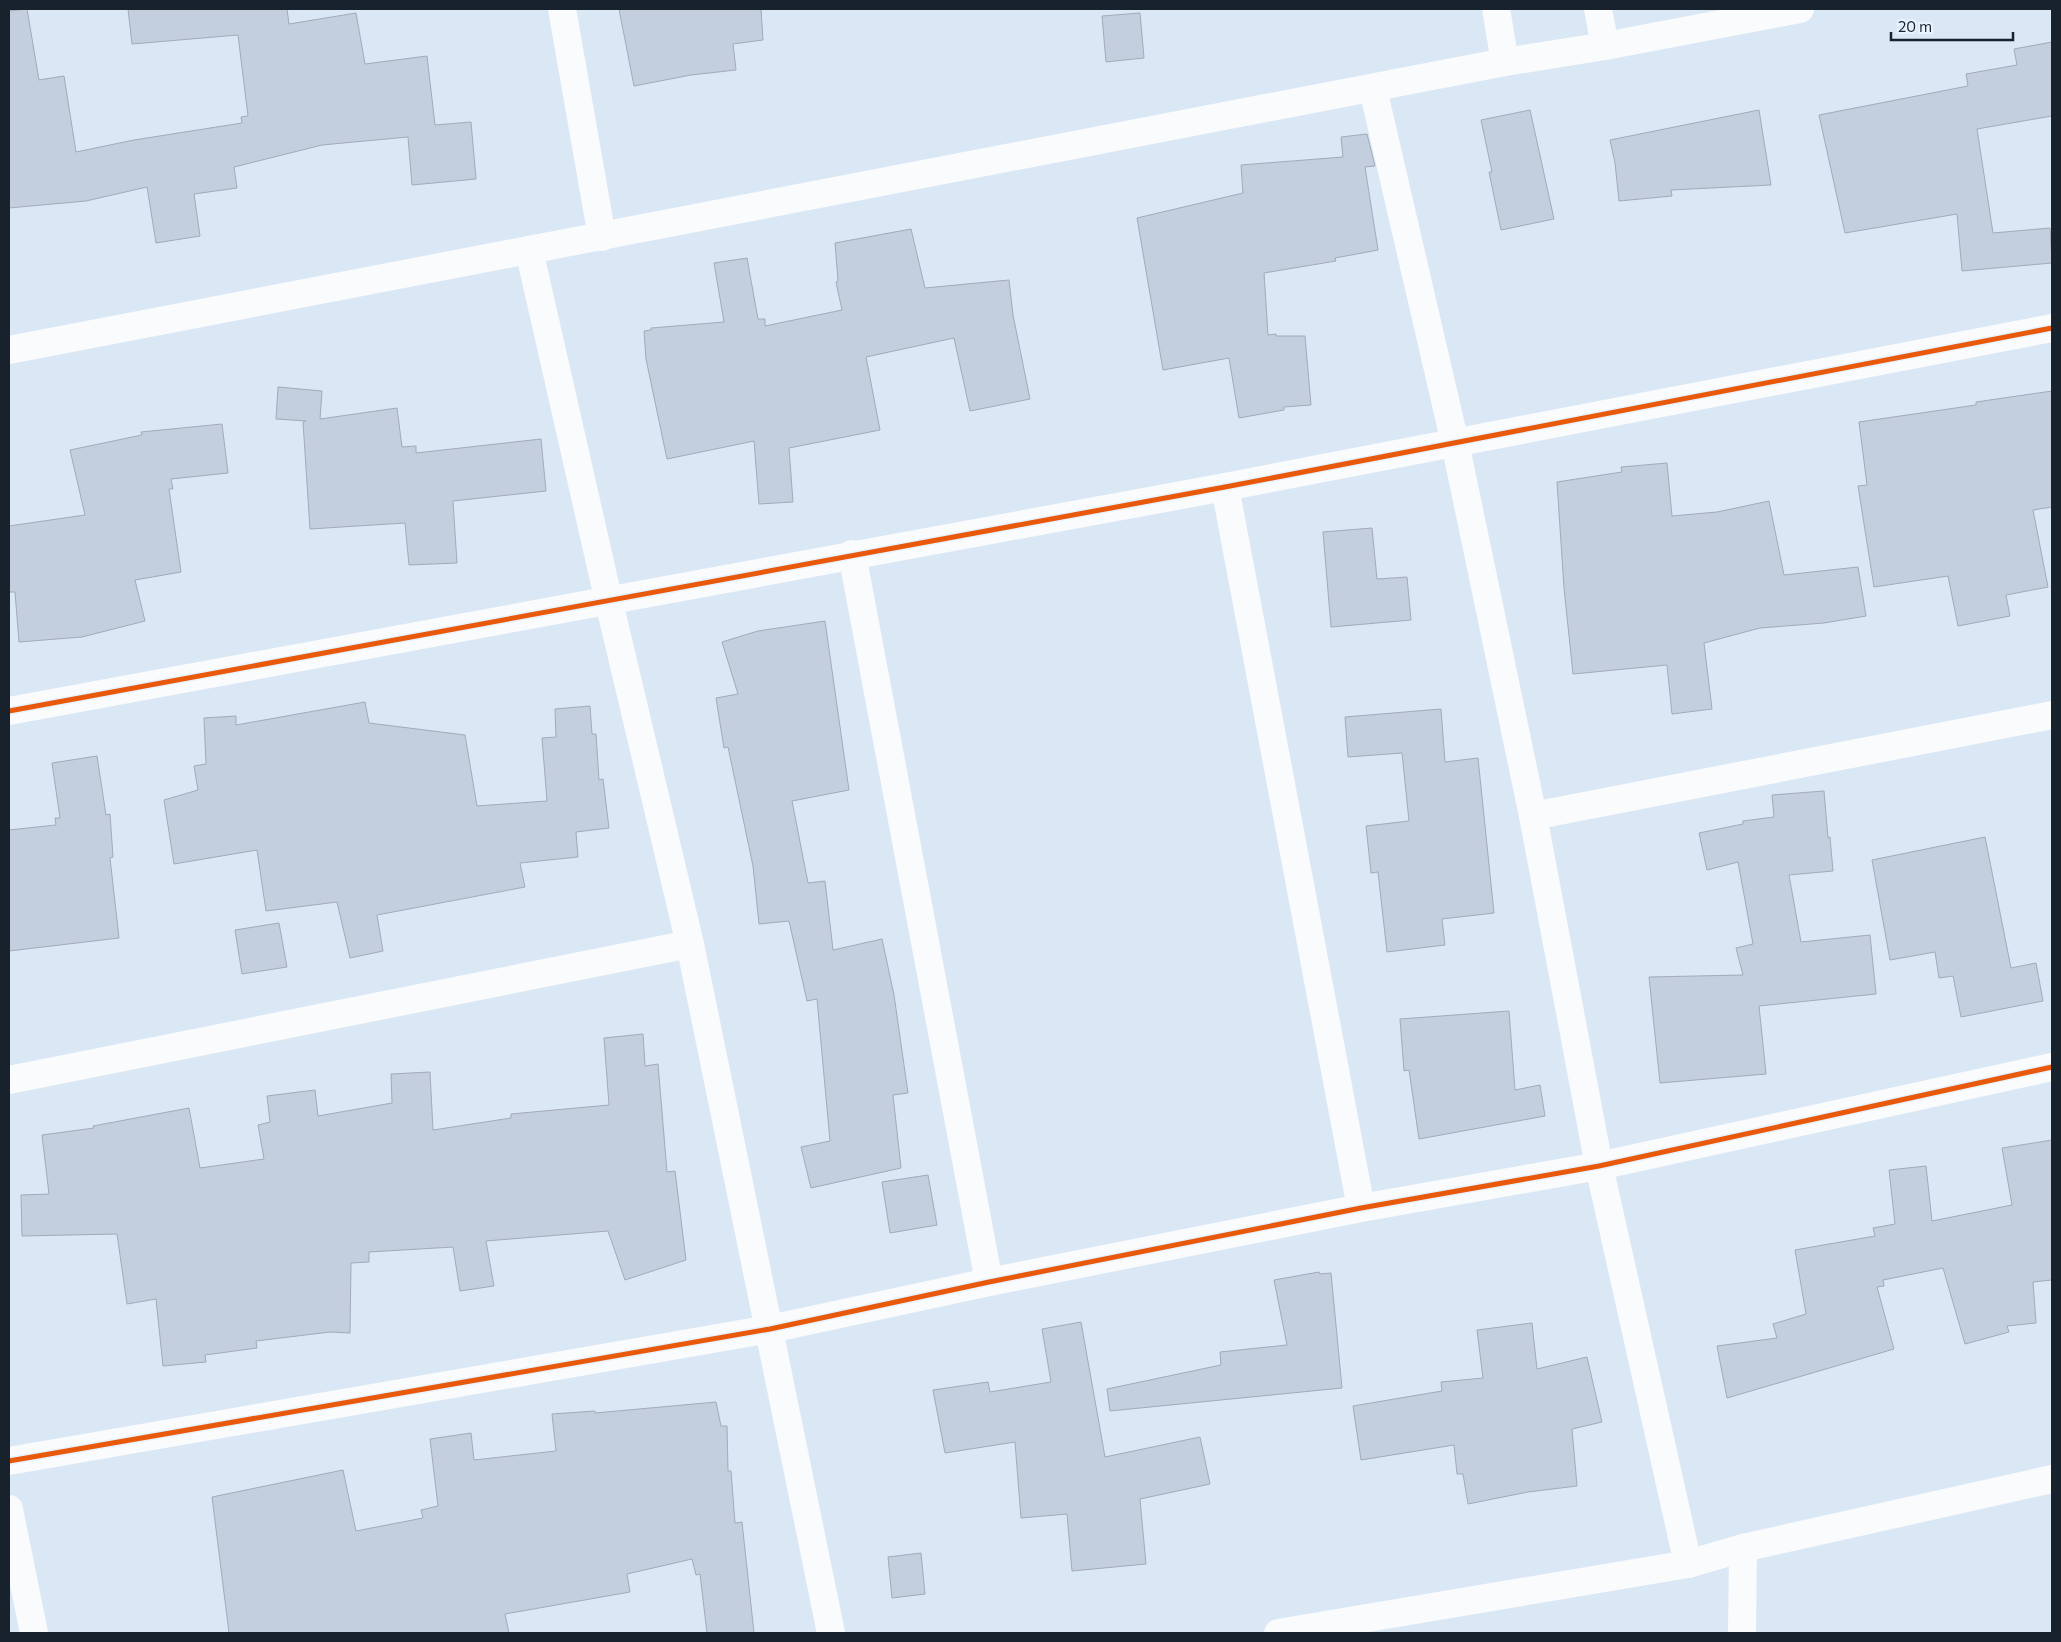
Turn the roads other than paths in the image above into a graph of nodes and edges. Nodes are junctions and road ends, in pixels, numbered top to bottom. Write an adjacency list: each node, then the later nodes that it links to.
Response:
1 (562, 9): 8 (street)
2 (1496, 9): 6 (street)
3 (1598, 9): 5 (street)
4 (1800, 9): 5 (street)
5 (1605, 46): 6 (street)
6 (1505, 62): 7 (street)
7 (1374, 89): 8 (street); 12 (street)
8 (602, 237): 9 (street)
9 (529, 250): 11 (street); 15 (street)
10 (2052, 328): 12 (street)
11 (9, 350)
12 (1456, 443): 13 (street); 18 (street)
13 (1225, 487): 14 (street); 23 (street)
14 (852, 554): 15 (street); 24 (street)
15 (609, 602): 16 (street); 19 (street)
16 (9, 711)
17 (2052, 715): 18 (street)
18 (1533, 816): 22 (street)
19 (690, 944): 21 (street); 25 (street)
20 (2052, 1067): 22 (street)
21 (9, 1080)
22 (1599, 1166): 23 (street); 30 (street)
23 (1361, 1208): 24 (street)
24 (989, 1282): 25 (street)
25 (770, 1329): 26 (street); 32 (street)
26 (9, 1461)
27 (2052, 1479): 29 (street)
28 (9, 1509): 31 (street)
29 (1744, 1548): 30 (street); 34 (street)
30 (1688, 1564): 33 (street)
31 (34, 1633)
32 (831, 1633)
33 (1278, 1633)
34 (1742, 1633)

